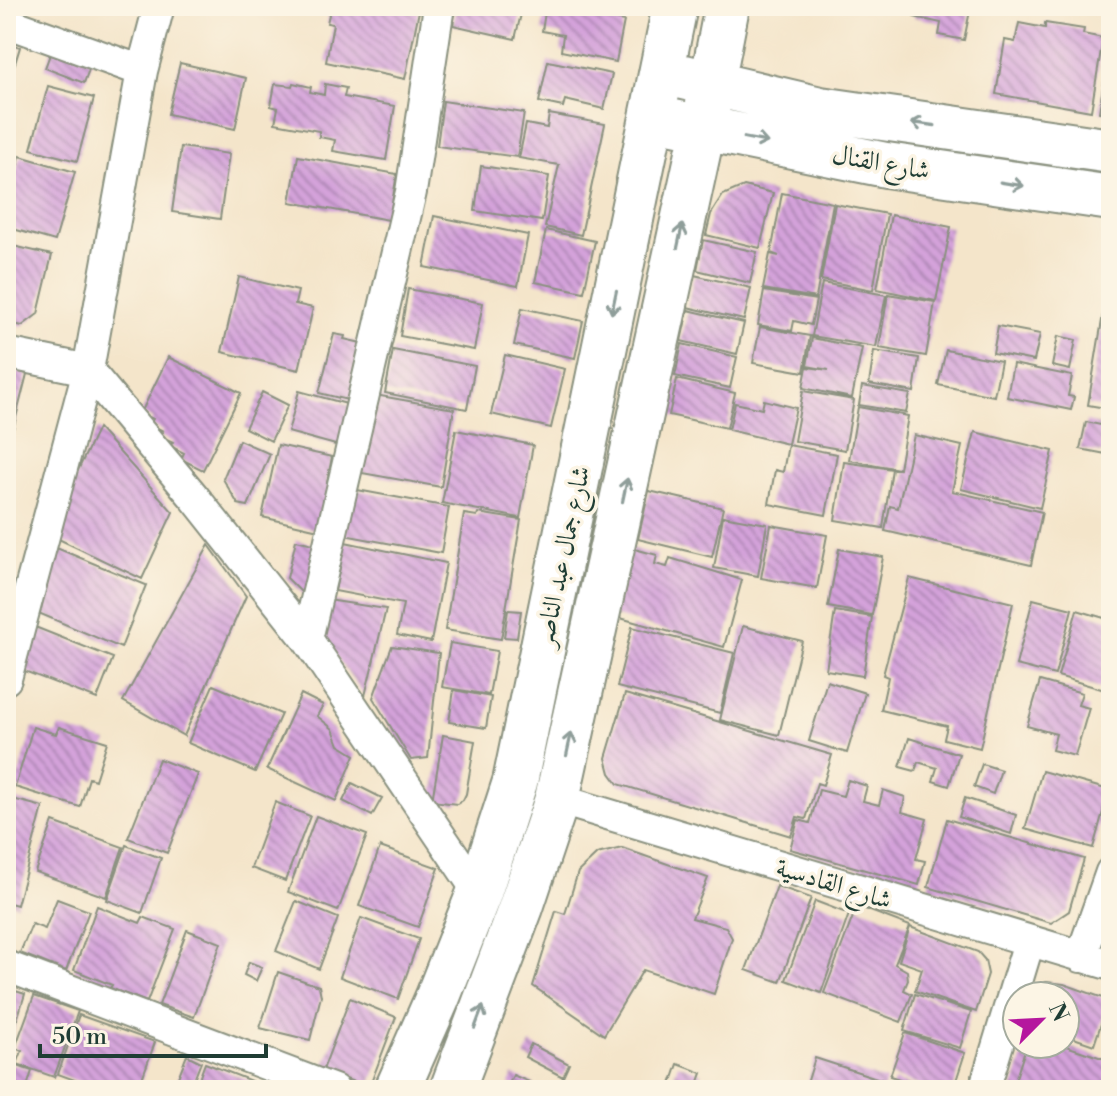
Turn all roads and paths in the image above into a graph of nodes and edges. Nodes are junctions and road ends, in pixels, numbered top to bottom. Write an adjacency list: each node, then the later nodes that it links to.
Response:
1 (159, 6): 6 (street)
2 (439, 6): 15 (street)
3 (675, 6): 7 (main road, شارع جمال عبد الناصر)
4 (727, 6): 8 (main road, شارع جمال عبد الناصر)
5 (6, 22): 6 (street)
6 (142, 71): 14 (street)
7 (661, 74): 8 (main road, شارع القنال); 9 (main road, شارع جمال عبد الناصر)
8 (713, 82): 10 (main road, شارع جمال عبد الناصر); 11 (main road, شارع القنال, one-way to 8)
9 (652, 117): 10 (main road, شارع القنال); 19 (main road, شارع جمال عبد الناصر, one-way to 19)
10 (703, 130): 12 (main road, شارع القنال, one-way to 12); 17 (main road, شارع جمال عبد الناصر, one-way to 10)
11 (1111, 151)
12 (1111, 198)
13 (6, 353): 14 (street)
14 (88, 370): 15 (street); 16 (street)
15 (307, 639): 19 (street)
16 (6, 679)
17 (557, 799): 20 (street, شارع القادسية); 26 (main road, شارع جمال عبد الناصر, one-way to 17)
18 (1111, 872): 21 (street)
19 (479, 893): 25 (main road, شارع جمال عبد الناصر)
20 (1029, 942): 21 (street, شارع القادسية); 27 (street)
21 (1081, 957): 22 (street, شارع القادسية)
22 (1111, 965)
23 (6, 966): 24 (street)
24 (334, 1090)
25 (397, 1090)
26 (452, 1090)
27 (984, 1090)

